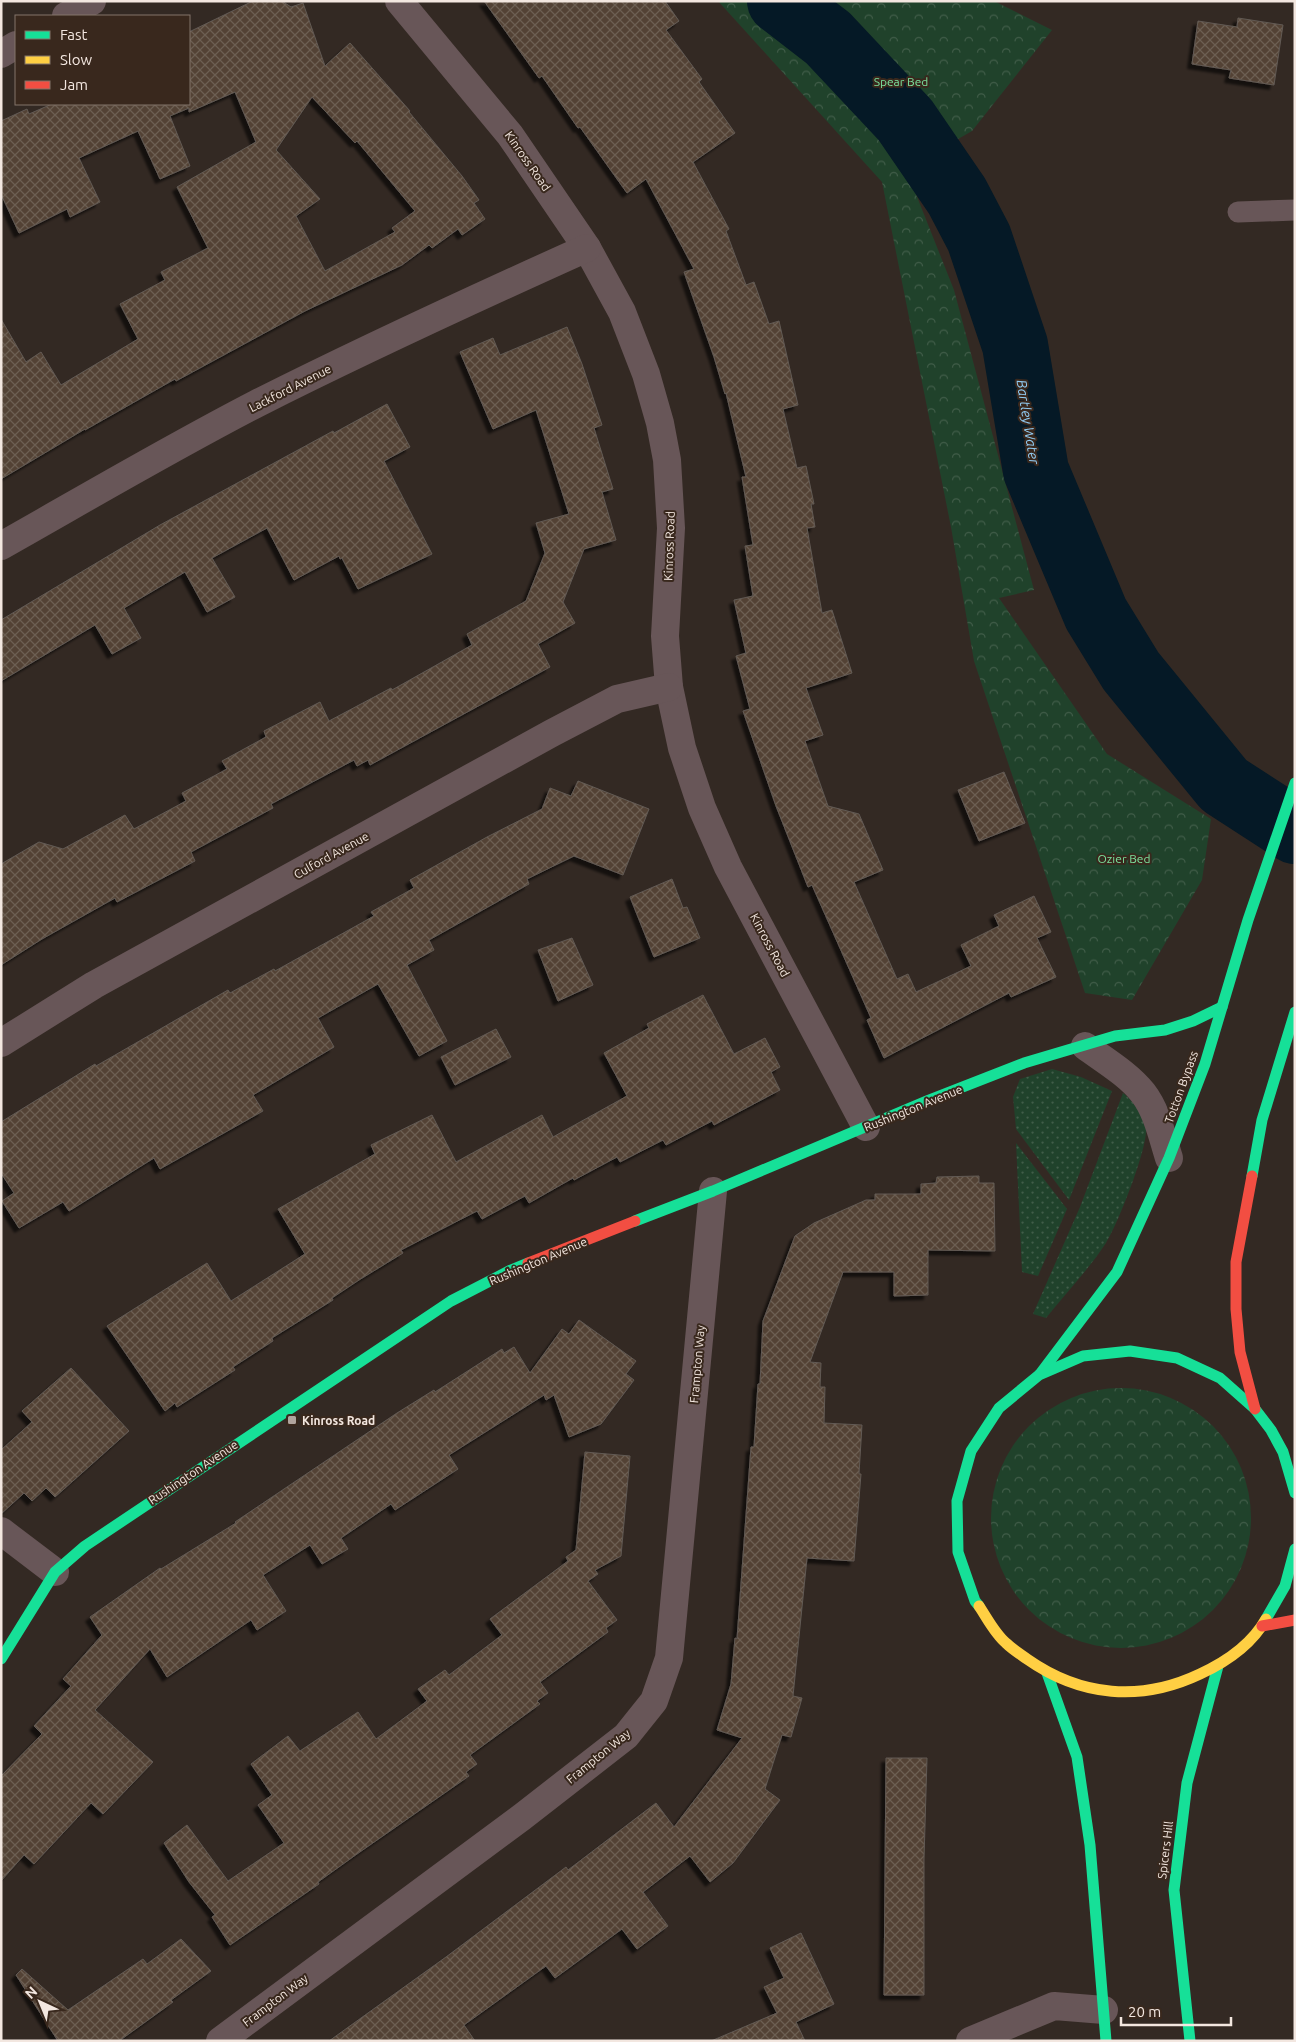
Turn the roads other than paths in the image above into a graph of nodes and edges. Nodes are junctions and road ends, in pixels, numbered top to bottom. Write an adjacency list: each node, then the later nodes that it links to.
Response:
1 (92, 1): 3 (street)
2 (399, 1): 8 (street, Kinross Road)
3 (68, 15)
4 (15, 46): 5 (street)
5 (1, 54)
6 (1295, 210): 7 (lane)
7 (1238, 212)
8 (587, 248): 9 (street, Lackford Avenue); 10 (street, Kinross Road)
9 (1, 546)
10 (669, 687): 14 (street, Culford Avenue); 16 (street, Kinross Road)
11 (1295, 783): 12 (main road, Totton Bypass)
12 (1222, 1007): 15 (main road, Rushington Avenue); 17 (main road, Totton Bypass)
13 (1295, 1012): 20 (main road)
14 (1, 1043)
15 (1085, 1046): 16 (main road, Rushington Avenue); 17 (street)
16 (866, 1127): 18 (main road, Rushington Avenue)
17 (1169, 1158): 19 (main road, Totton Bypass)
18 (713, 1191): 26 (main road, Rushington Avenue); 33 (street, Frampton Way)
19 (1039, 1375): 20 (main road); 31 (main road)
20 (1255, 1409): 21 (main road)
21 (1283, 1452): 22 (main road); 23 (main road)
22 (1295, 1464)
23 (1295, 1493)
24 (1, 1531): 26 (street)
25 (1295, 1549): 28 (main road)
26 (55, 1572): 29 (main road, Rushington Avenue)
27 (1295, 1620): 28 (main road)
28 (1262, 1626): 30 (main road)
29 (1, 1659)
30 (1218, 1666): 31 (main road); 36 (main road, Spicers Hill)
31 (1046, 1673): 32 (main road)
32 (1104, 2010): 34 (street); 35 (main road)
33 (220, 2041)
34 (970, 2041)
35 (1106, 2041)
36 (1190, 2041)

